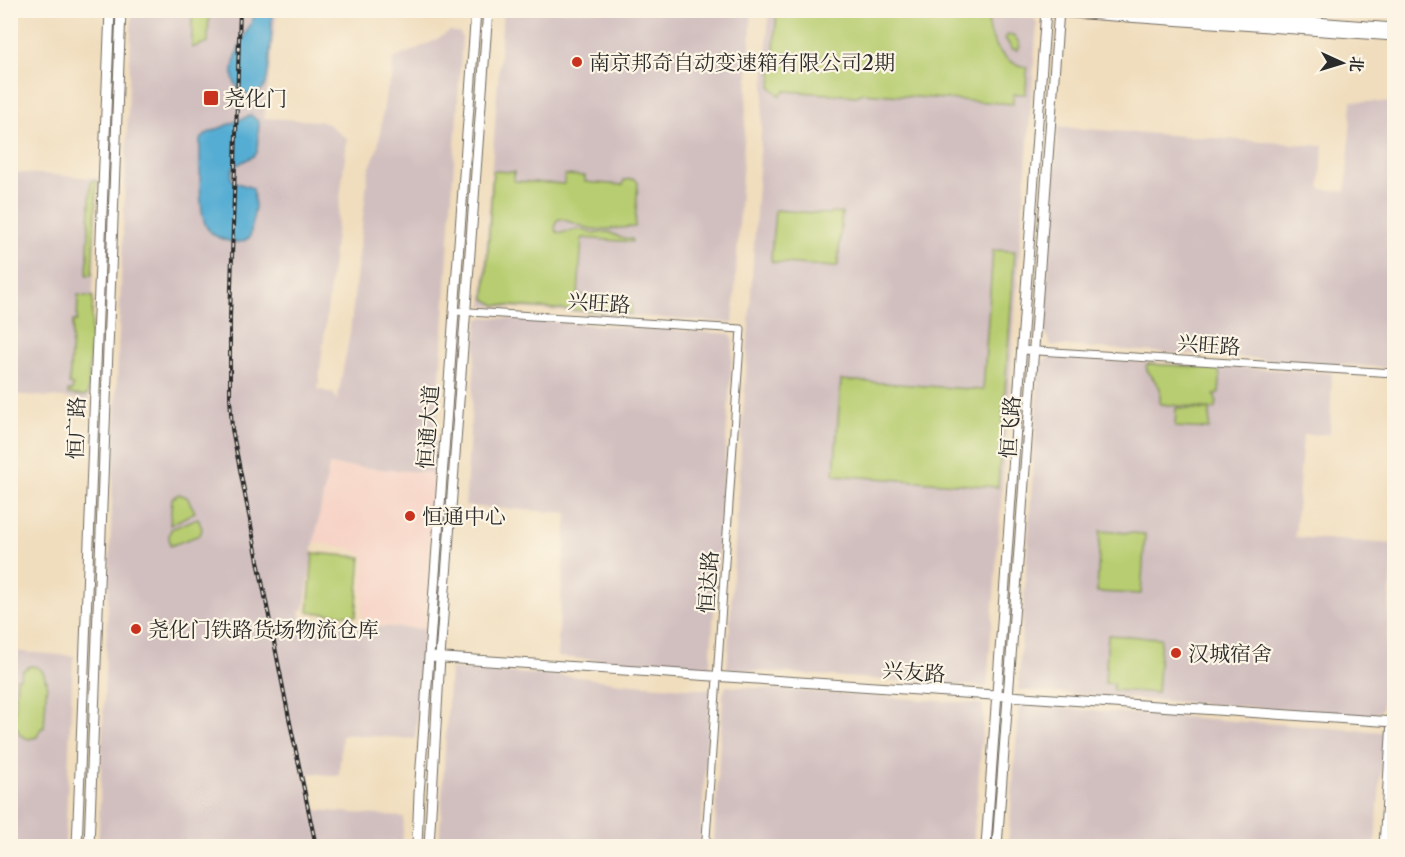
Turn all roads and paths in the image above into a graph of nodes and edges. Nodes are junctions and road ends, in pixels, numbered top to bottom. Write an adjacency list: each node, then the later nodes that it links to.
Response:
1 (110, 10): 24 (main road, 恒广路)
2 (121, 10): 25 (main road, 恒广路)
3 (476, 10): 11 (main road, 恒通大道)
4 (488, 10): 12 (main road, 恒通大道)
5 (1028, 10): 7 (main road)
6 (1157, 10): 9 (main road)
7 (1046, 11): 8 (main road); 14 (main road, 恒飞路)
8 (1059, 12): 10 (main road); 15 (main road, 恒飞路)
9 (1395, 28)
10 (1395, 36)
11 (455, 311): 12 (street, 兴旺路); 17 (main road, 恒通大道)
12 (465, 311): 13 (street, 兴旺路); 17 (main road, 恒通大道)
13 (741, 329): 18 (street, 恒达路)
14 (1022, 350): 15 (street, 兴旺路); 20 (main road, 恒飞路)
15 (1034, 351): 16 (street, 兴旺路); 21 (main road, 恒飞路)
16 (1395, 374)
17 (435, 657): 18 (main road, 兴友路); 26 (main road, 恒通大道); 27 (main road, 恒通大道)
18 (718, 676): 20 (main road, 兴友路); 23 (street, 恒达路)
19 (1395, 690): 22 (main road)
20 (997, 696): 21 (main road, 兴友路); 28 (main road, 恒飞路)
21 (1008, 697): 22 (main road, 兴友路); 29 (main road, 恒飞路)
22 (1394, 722): 30 (main road)
23 (706, 838)
24 (77, 846)
25 (89, 846)
26 (417, 846)
27 (429, 846)
28 (986, 846)
29 (997, 846)
30 (1384, 846)

